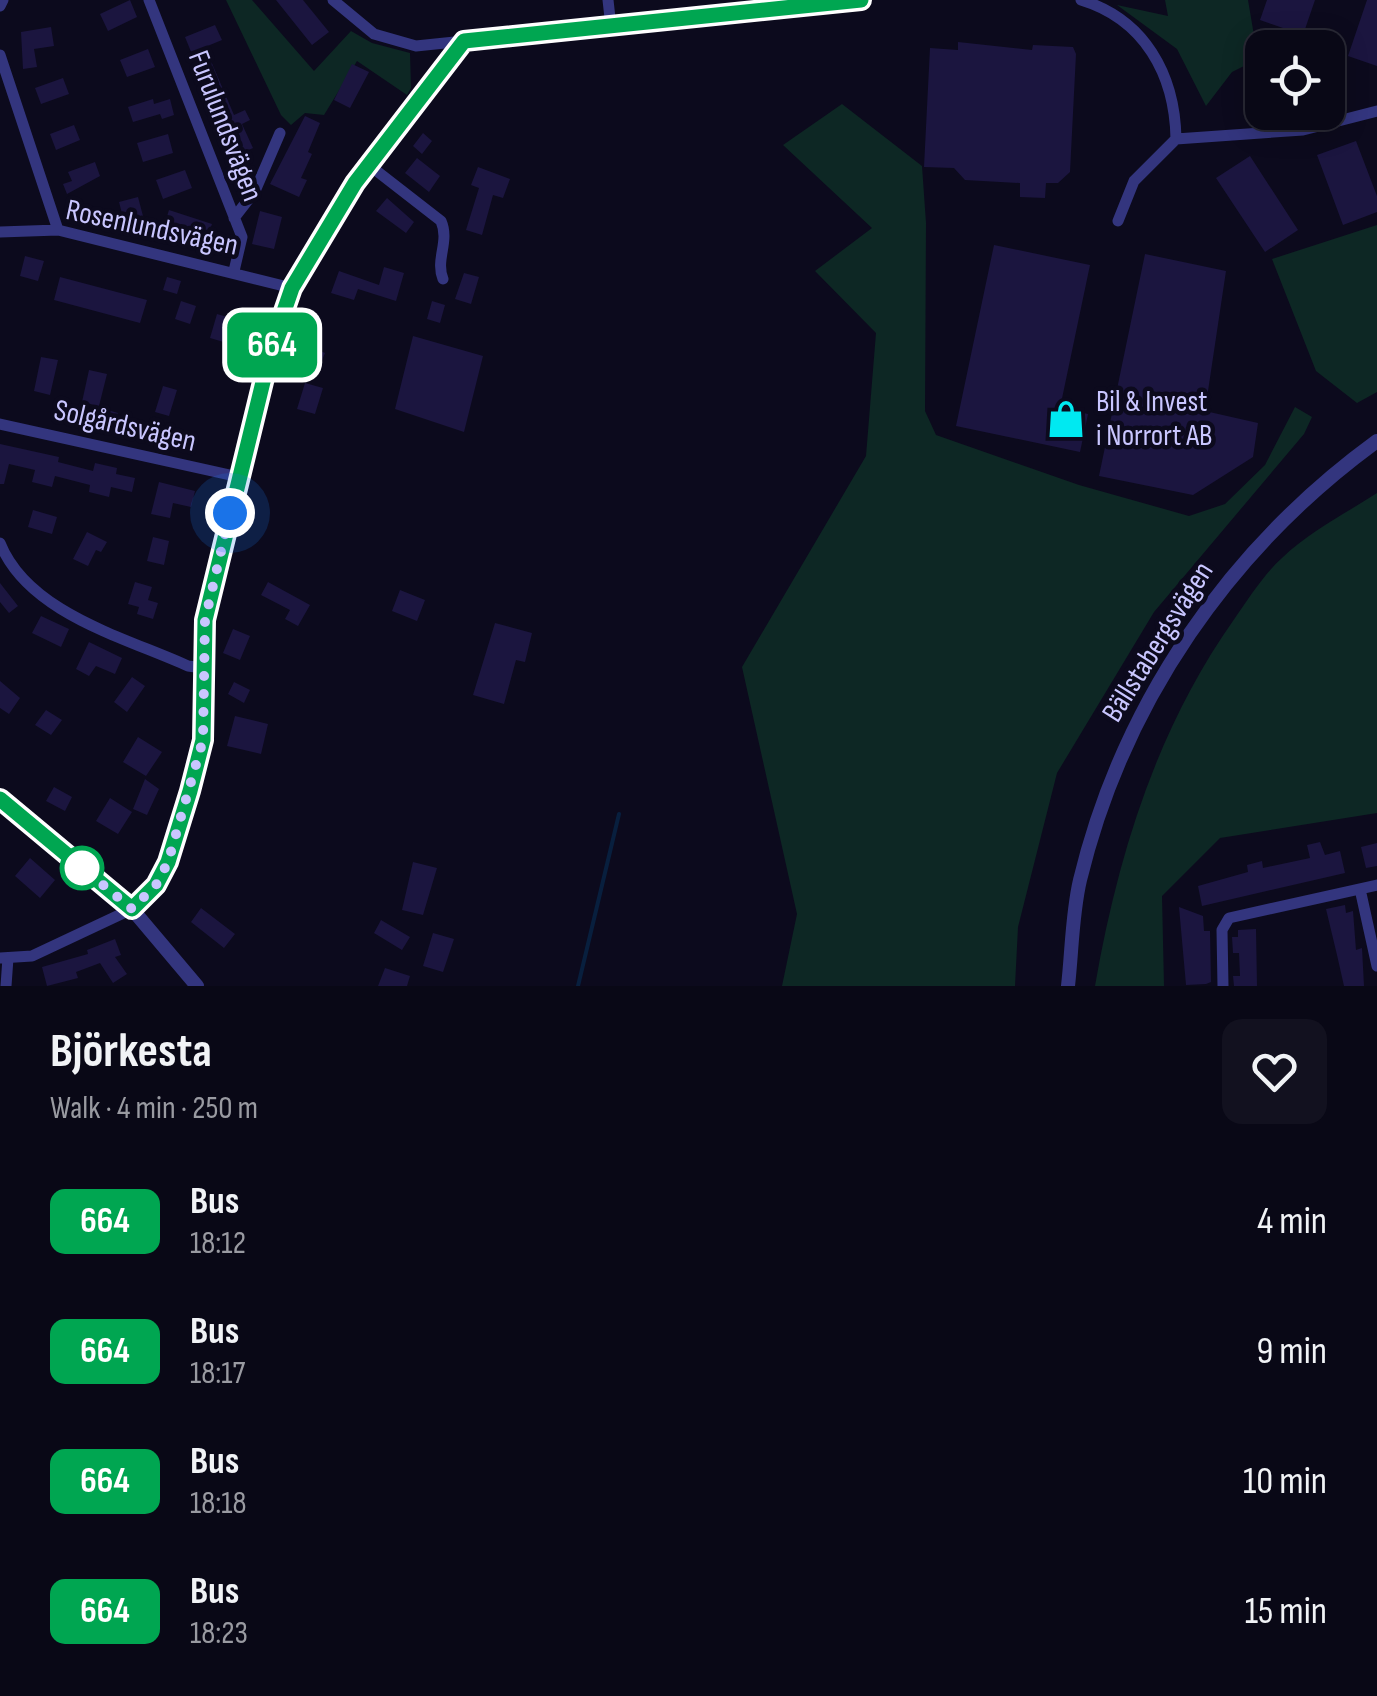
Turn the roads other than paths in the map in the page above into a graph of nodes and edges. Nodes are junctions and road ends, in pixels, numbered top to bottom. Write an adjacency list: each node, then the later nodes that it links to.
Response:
1 (148, 0): 14 (street, Furulundsvägen)
2 (333, 0): 8 (street)
3 (608, 0): 7 (street)
4 (860, 0): 6 (street)
5 (1081, 0): 12 (street)
6 (747, 5): 7 (street)
7 (610, 26): 8 (street)
8 (464, 41): 13 (street)
9 (0, 55): 16 (street)
10 (1377, 111): 12 (street)
11 (280, 133): 14 (street)
12 (1176, 139): 15 (street)
13 (369, 164): 19 (street); 20 (street)
14 (234, 218): 18 (street, Furulundsvägen)
15 (1118, 221)
16 (58, 230): 17 (street, Rosenlundsvägen); 18 (street, Rosenlundsvägen)
17 (0, 232)
18 (234, 272): 20 (street, Rosenlundsvägen)
19 (443, 279)
20 (292, 288): 23 (street)
21 (0, 424): 23 (street, Solgårdsvägen)
22 (1375, 442): 34 (street, Bällstabergsvägen)
23 (238, 477): 25 (street)
24 (0, 542): 25 (street)
25 (203, 668): 29 (street)
26 (0, 800): 29 (street)
27 (1377, 885): 28 (street)
28 (1360, 888): 31 (street); 35 (street)
29 (132, 909): 30 (street); 33 (street)
30 (4, 958): 32 (street)
31 (1377, 966)
32 (6, 986)
33 (197, 986)
34 (1068, 986)
35 (1223, 986)

